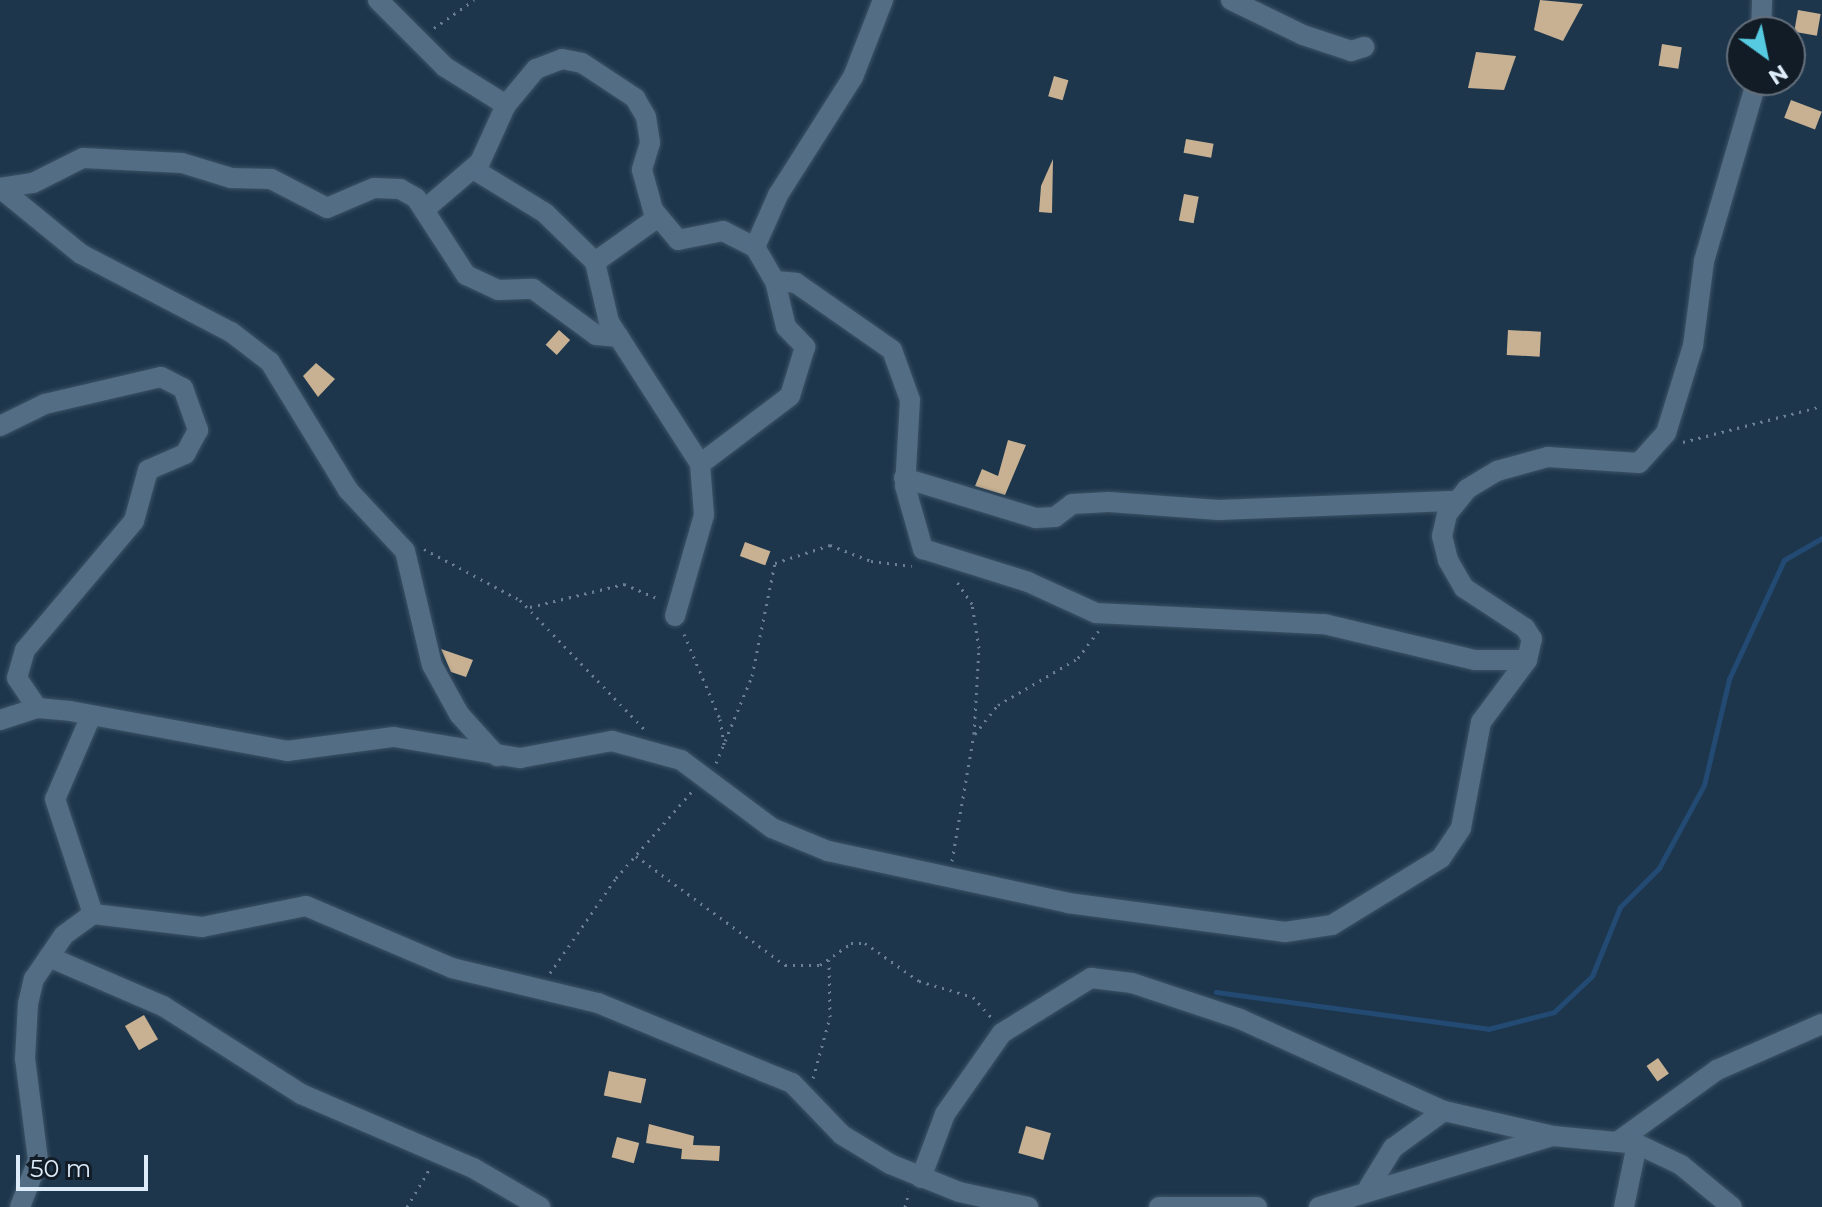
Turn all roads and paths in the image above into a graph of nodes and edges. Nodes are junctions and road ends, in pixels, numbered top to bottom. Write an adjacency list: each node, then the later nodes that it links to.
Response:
1 (378, 0): 5 (street)
2 (474, 0): 5 (path)
3 (883, 0): 13 (street)
4 (1231, 0): 6 (street)
5 (416, 39): 8 (street)
6 (1364, 47)
7 (1752, 96): 19 (street)
8 (506, 105): 9 (street); 12 (street)
9 (473, 169): 11 (street); 14 (street)
10 (0, 188): 11 (street); 23 (street)
11 (424, 210): 16 (street)
12 (658, 217): 13 (street); 14 (street)
13 (755, 247): 15 (street)
14 (595, 262): 16 (street)
15 (775, 281): 20 (street); 21 (street)
16 (619, 337): 20 (street)
17 (1822, 406): 19 (path)
18 (0, 426): 29 (street)
19 (1654, 447): 22 (street)
20 (700, 464): 27 (street)
21 (904, 478): 22 (street); 24 (street)
22 (1457, 501): 28 (street)
23 (392, 533): 25 (path); 35 (street)
24 (927, 555): 26 (street); 32 (path); 33 (path)
25 (527, 607): 27 (path); 34 (path)
26 (1112, 611): 28 (street); 32 (path)
27 (675, 616): 33 (path)
28 (1527, 660): 38 (street)
29 (37, 708): 30 (street); 31 (street)
30 (91, 716): 35 (street); 39 (street)
31 (0, 720)
32 (974, 734): 38 (path)
33 (725, 754): 36 (path)
34 (667, 755): 35 (street); 36 (street)
35 (497, 756)
36 (706, 774): 37 (path); 38 (street)
37 (636, 856): 41 (path); 42 (path)
38 (949, 873)
39 (93, 914): 40 (street); 42 (street)
40 (49, 957): 49 (street); 52 (street)
41 (829, 960): 44 (path); 45 (path)
42 (539, 989): 45 (street)
43 (1822, 1024): 48 (street)
44 (1002, 1033): 46 (street); 50 (street)
45 (804, 1094): 50 (street)
46 (1444, 1111): 47 (street); 51 (street)
47 (1553, 1136): 48 (street); 51 (street)
48 (1628, 1142): 59 (street); 60 (street)
49 (436, 1153): 53 (path); 54 (street)
50 (921, 1178): 55 (street)
51 (1369, 1187): 58 (street)
52 (20, 1207)
53 (407, 1207)
54 (540, 1207)
55 (1028, 1207)
56 (1159, 1207): 57 (street)
57 (1257, 1207)
58 (1319, 1207)
59 (1624, 1207)
60 (1732, 1207)

